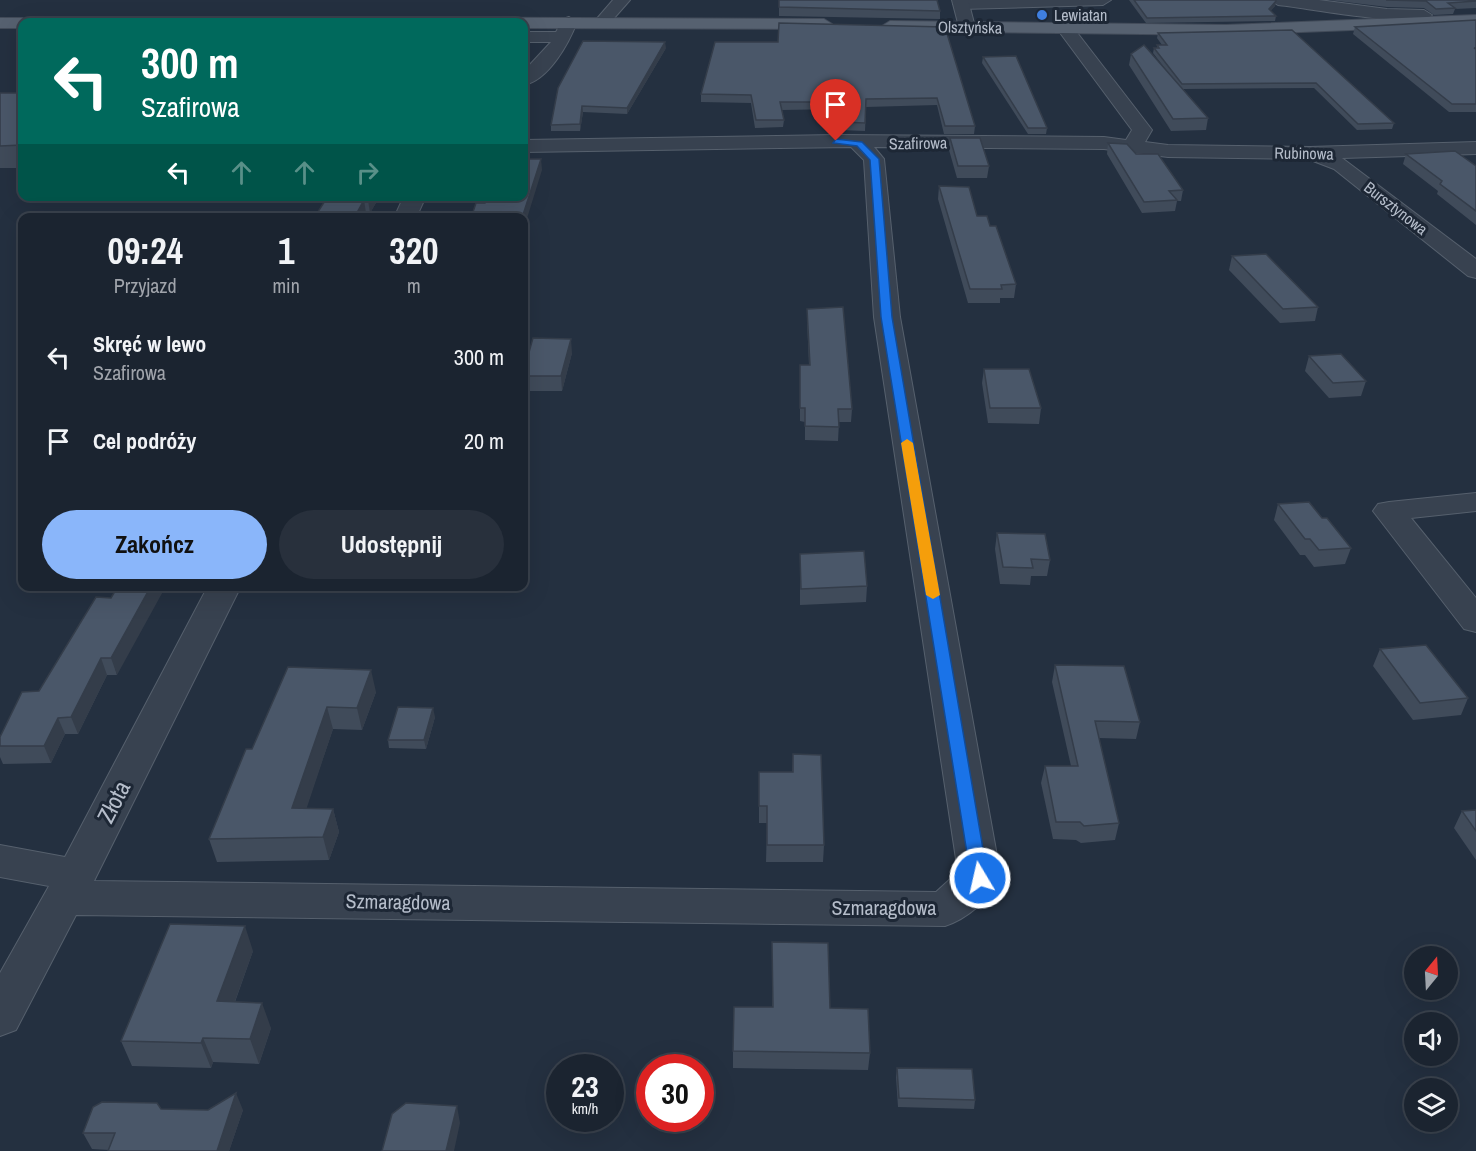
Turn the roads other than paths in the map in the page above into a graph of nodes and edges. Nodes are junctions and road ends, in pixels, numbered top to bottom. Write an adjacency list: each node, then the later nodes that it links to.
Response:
1 (622, 0): 8 (street)
2 (1103, 0): 4 (street)
3 (1278, 0): 6 (street)
4 (1072, 1): 5 (street); 17 (street)
5 (960, 2): 13 (street)
6 (1424, 15)
7 (1476, 20): 17 (main road, Olsztyńska)
8 (602, 22): 11 (main road); 15 (main road)
9 (0, 23): 10 (main road)
10 (18, 23)
11 (843, 25)
12 (878, 26): 13 (main road, Olsztyńska)
13 (967, 27): 16 (main road, Olsztyńska)
14 (528, 28): 15 (main road)
15 (566, 29): 18 (street); 19 (street)
16 (1066, 30): 17 (main road, Olsztyńska); 21 (street)
17 (1094, 30)
18 (528, 36)
19 (528, 77)
20 (859, 144): 21 (street, Szafirowa); 22 (street, Szafirowa); 30 (street, Szmaragdowa)
21 (1133, 145): 24 (street, Rubinowa)
22 (528, 146)
23 (1476, 148): 24 (street, Rubinowa)
24 (1310, 153): 25 (street, Bursztynowa)
25 (1476, 271)
26 (1476, 502): 28 (street)
27 (222, 591): 30 (street, Złota)
28 (1476, 621)
29 (0, 861): 30 (street)
30 (70, 887): 31 (street, Złota)
31 (0, 1016)

